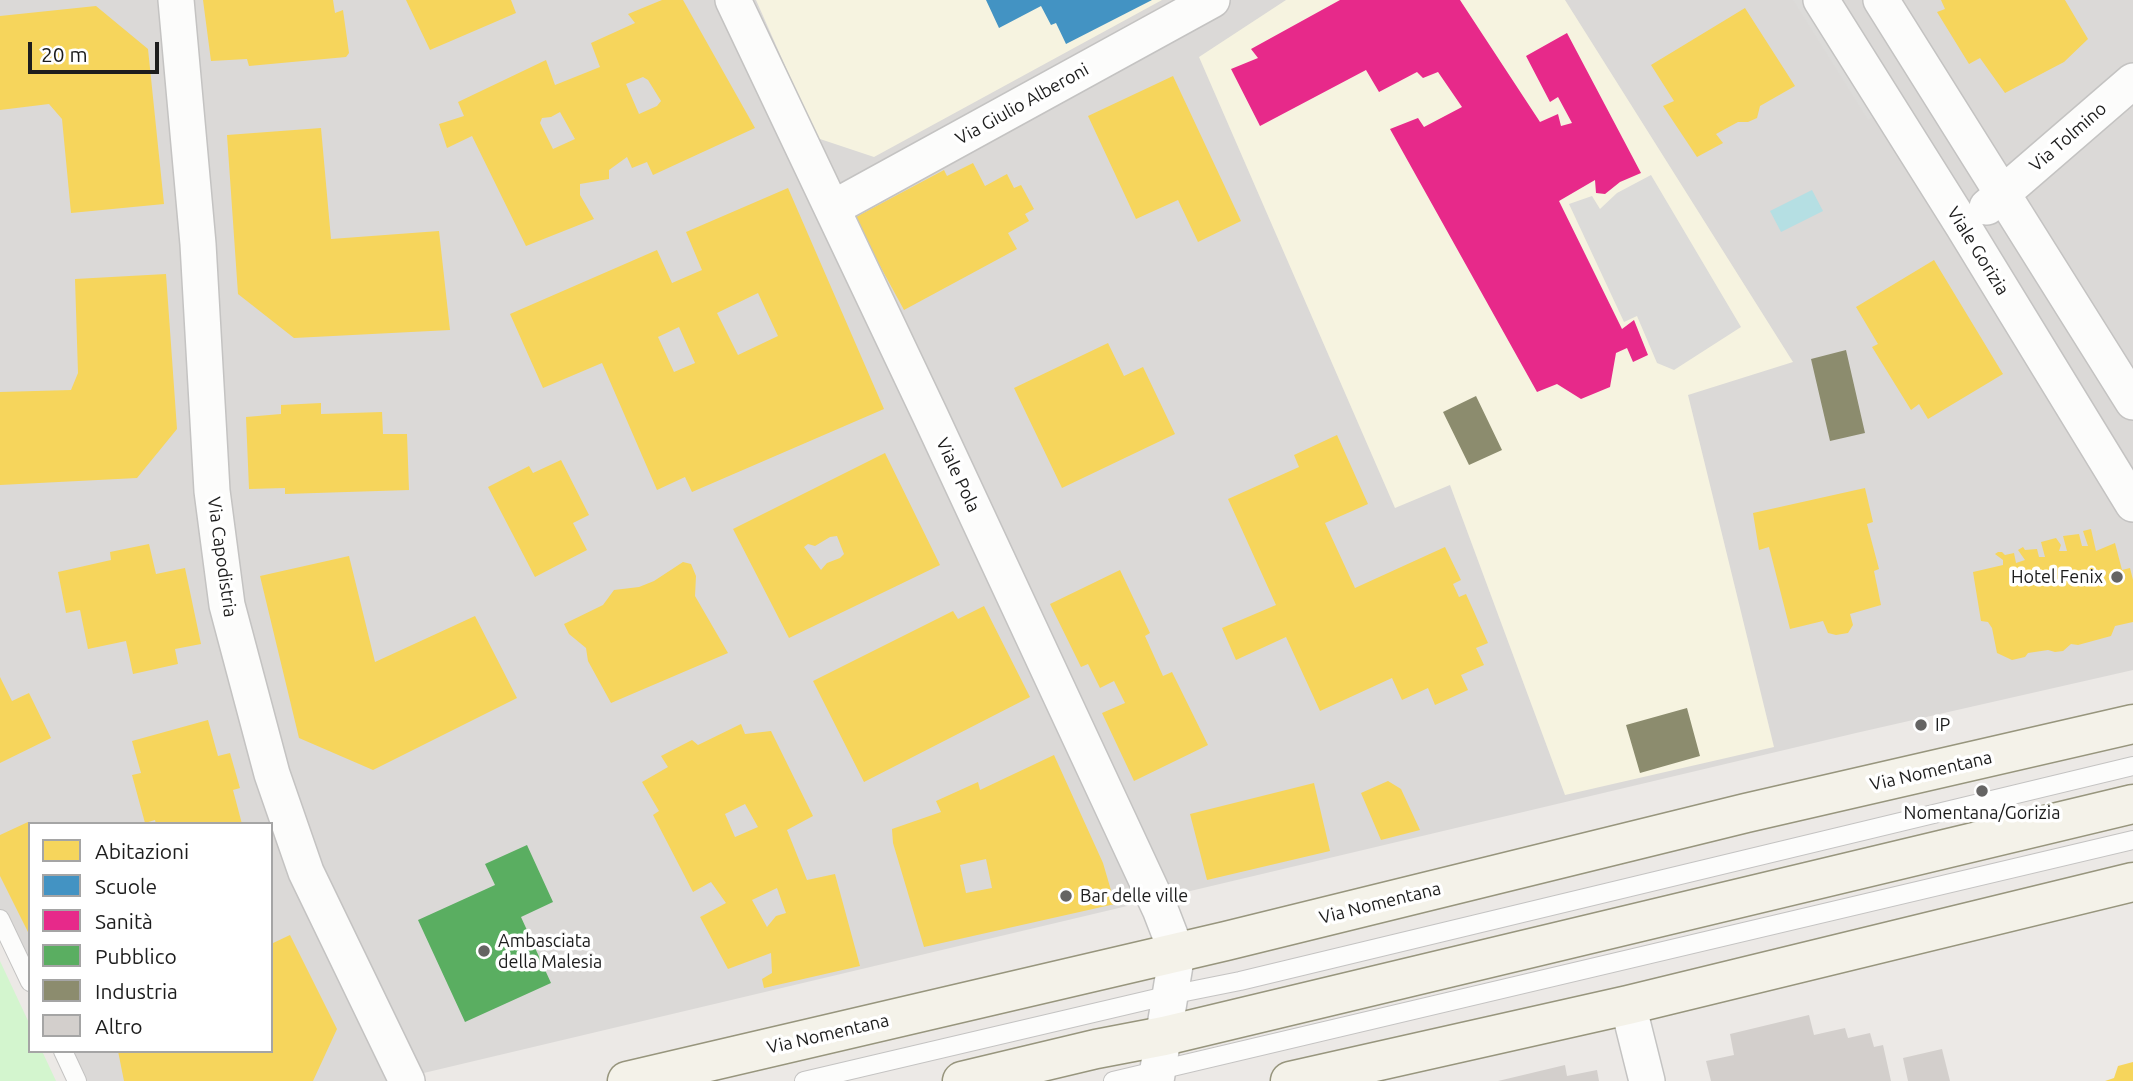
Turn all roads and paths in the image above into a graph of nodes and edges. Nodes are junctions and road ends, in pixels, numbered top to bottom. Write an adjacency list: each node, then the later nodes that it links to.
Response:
1 (176, 0): 25 (street, Via Capodistria)
2 (733, 0): 8 (street, Viale Pola)
3 (1212, 0): 8 (street, Via Giulio Alberoni)
4 (1821, 0): 9 (street, Viale Gorizia)
5 (1881, 0): 7 (street)
6 (2133, 81): 7 (street, Via Tolmino)
7 (2003, 193): 9 (street, Via Tolmino); 10 (street)
8 (833, 208): 18 (street, Viale Pola)
9 (1964, 226): 11 (street, Viale Gorizia)
10 (2133, 402)
11 (2133, 504)
12 (2133, 724): 18 (street, Via Nomentana)
13 (2133, 766): 20 (lane)
14 (2133, 804): 23 (street)
15 (2133, 840): 23 (lane)
16 (2133, 882): 21 (street)
17 (0, 919): 19 (lane)
18 (1177, 953): 20 (street); 26 (street, Via Nomentana)
19 (28, 978)
20 (1170, 995): 23 (street); 27 (lane)
21 (1628, 1005): 30 (street); 31 (street)
22 (64, 1053): 24 (lane)
23 (1159, 1062): 28 (street); 29 (lane)
24 (77, 1081)
25 (407, 1081)
26 (627, 1081)
27 (804, 1081)
28 (962, 1081)
29 (1113, 1081)
30 (1290, 1081)
31 (1647, 1081)

